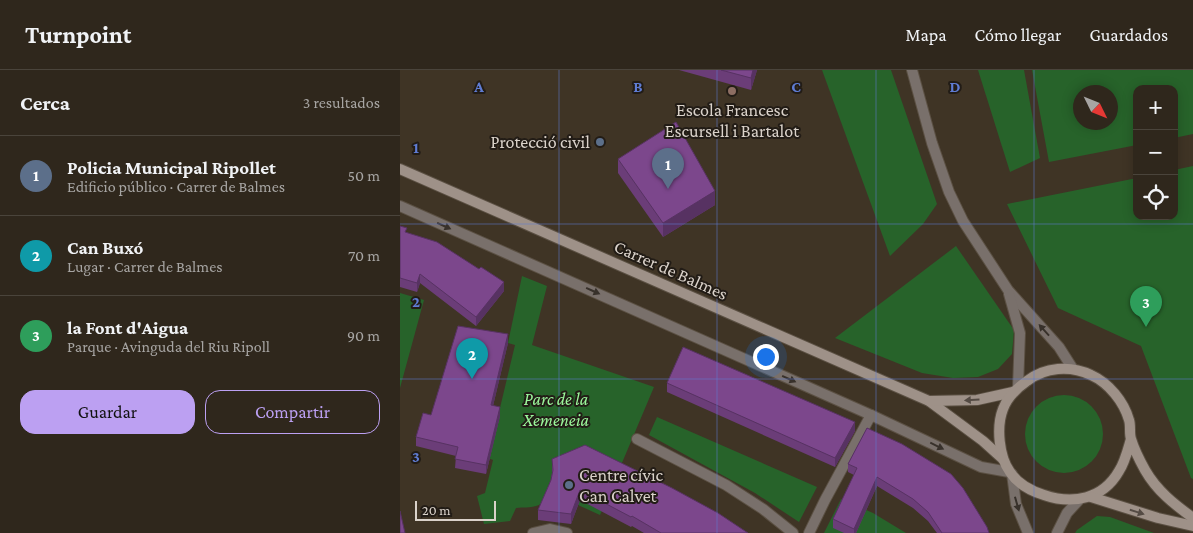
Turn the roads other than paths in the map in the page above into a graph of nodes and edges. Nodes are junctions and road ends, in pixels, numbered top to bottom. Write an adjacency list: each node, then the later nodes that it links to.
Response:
1 (912, 70): 4 (street)
2 (400, 169): 7 (main road, Carrer de Balmes)
3 (400, 206): 8 (street, one-way to 8)
4 (1008, 290): 5 (street, one-way to 4); 6 (street)
5 (1073, 369): 6 (main road); 10 (main road)
6 (1016, 390): 7 (main road, one-way to 7); 11 (main road)
7 (929, 401): 11 (main road)
8 (871, 415): 12 (street, one-way to 12); 20 (street)
9 (637, 439): 19 (street)
10 (1131, 439): 13 (main road); 15 (main road)
11 (1003, 459): 12 (main road)
12 (1010, 473): 14 (main road); 21 (street, one-way to 21)
13 (1091, 497): 14 (main road); 16 (main road, one-way to 16)
14 (1079, 500): 22 (street)
15 (1193, 518)
16 (1193, 526)
17 (534, 533): 18 (street)
18 (567, 533)
19 (793, 533)
20 (809, 533)
21 (1028, 533)
22 (1057, 533)

